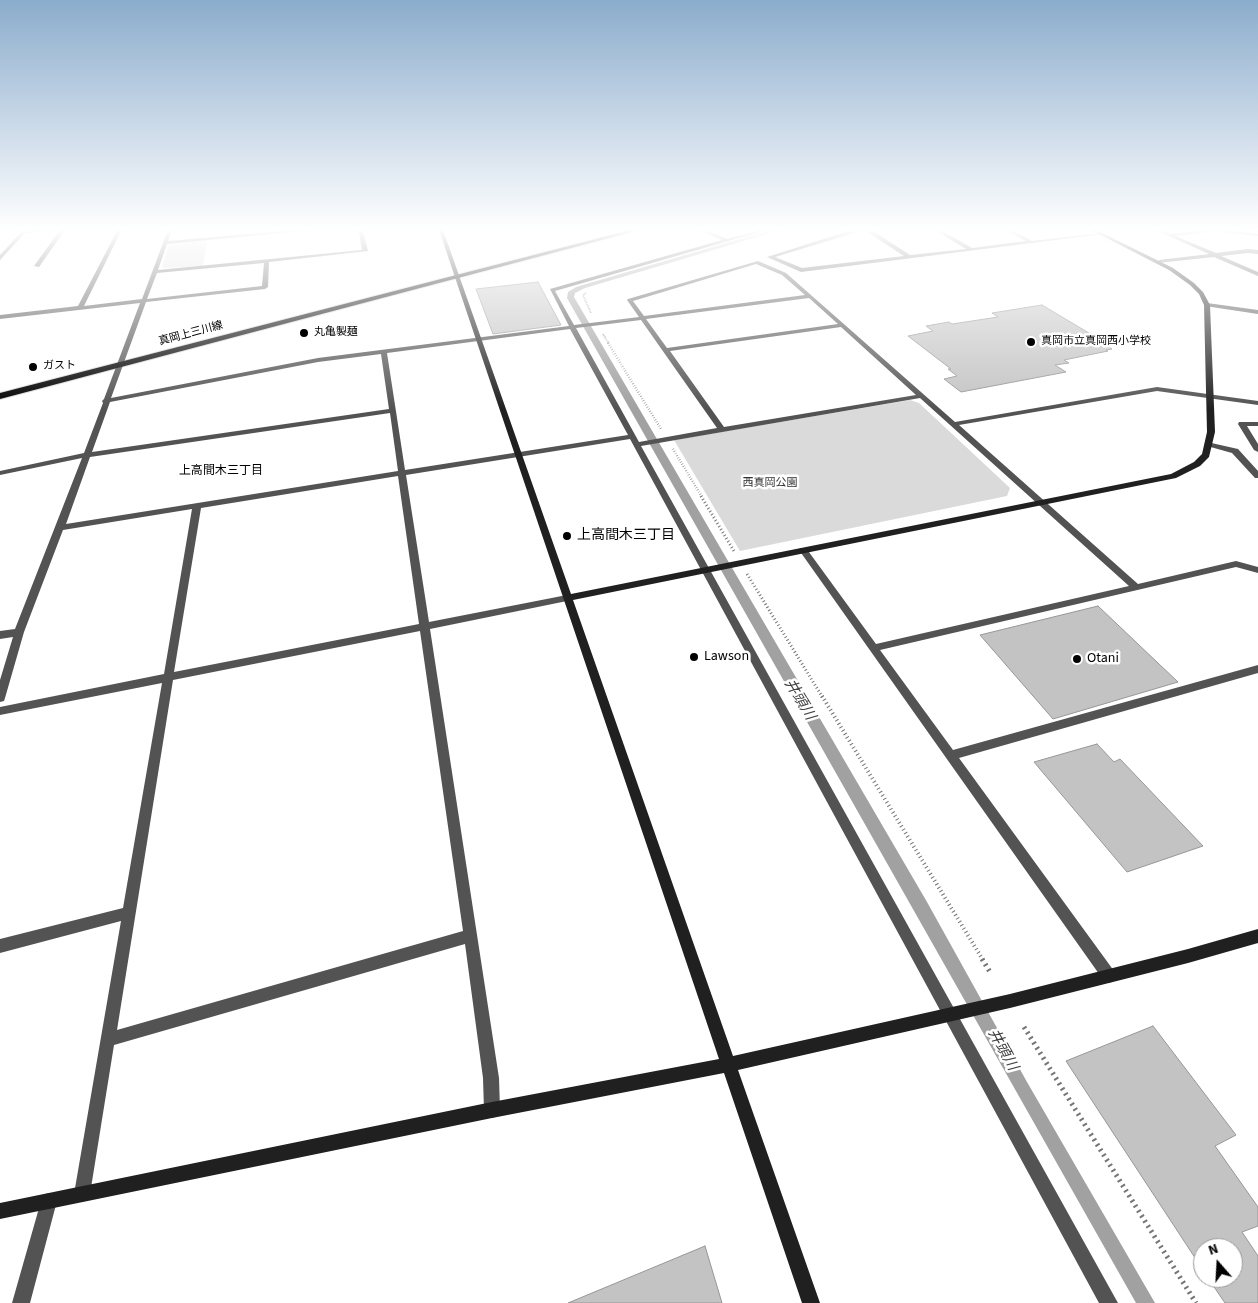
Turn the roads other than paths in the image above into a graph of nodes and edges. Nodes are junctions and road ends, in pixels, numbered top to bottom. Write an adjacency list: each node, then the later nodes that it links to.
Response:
1 (90, 288): 13 (street)
2 (148, 288): 11 (street)
3 (258, 288): 11 (street)
4 (402, 288): 22 (main road, 真岡上三川線)
5 (460, 288): 19 (street)
6 (556, 288): 18 (street)
7 (670, 288): 16 (street)
8 (800, 288): 10 (street)
9 (1196, 288): 12 (street)
10 (810, 296): 16 (street); 17 (street)
11 (143, 301): 13 (street); 22 (street)
12 (1207, 304): 14 (street); 26 (street)
13 (80, 308): 15 (street)
14 (1258, 312)
15 (0, 317)
16 (643, 318): 18 (street); 20 (street)
17 (842, 325): 20 (street); 25 (street)
18 (572, 327): 19 (street); 33 (street)
19 (478, 339): 21 (street); 38 (street)
20 (667, 350): 32 (street)
21 (384, 351): 27 (street); 29 (street)
22 (121, 361): 23 (main road, 真岡上三川線); 24 (main road, 真岡上三川線); 27 (street)
23 (0, 390)
24 (0, 396)
25 (922, 396): 30 (street); 32 (street)
26 (1210, 396): 28 (street); 30 (street); 35 (street)
27 (105, 401): 37 (street)
28 (1258, 403)
29 (392, 411): 37 (street); 40 (street)
30 (954, 424): 42 (street)
31 (1258, 424): 36 (street)
32 (722, 430): 34 (street)
33 (633, 436): 34 (street); 38 (street)
34 (638, 444): 46 (street)
35 (1210, 444): 41 (street); 42 (street)
36 (1258, 450)
37 (87, 455): 39 (street); 44 (street)
38 (518, 455): 40 (street); 49 (street)
39 (0, 473)
40 (403, 473): 43 (street); 50 (street)
41 (1258, 476)
42 (1043, 503): 45 (street); 48 (street)
43 (197, 506): 44 (street); 55 (street)
44 (60, 528): 51 (street)
45 (803, 550): 46 (street); 53 (street)
46 (706, 570): 49 (street); 64 (street)
47 (1258, 570): 48 (street)
48 (1136, 587): 53 (street)
49 (567, 598): 50 (street); 66 (street)
50 (424, 627): 55 (street); 60 (street)
51 (19, 632): 52 (street); 56 (street)
52 (0, 636)
53 (873, 648): 58 (street)
54 (1258, 669): 58 (street)
55 (168, 678): 57 (street); 59 (street)
56 (0, 698)
57 (0, 711)
58 (951, 755): 63 (street)
59 (128, 913): 62 (street); 65 (street)
60 (470, 936): 65 (street); 67 (street)
61 (1258, 936): 63 (street)
62 (0, 946)
63 (1109, 976): 64 (street)
64 (950, 1015): 66 (street); 73 (street)
65 (107, 1040): 68 (street)
66 (728, 1064): 67 (street); 72 (street)
67 (492, 1110): 68 (street)
68 (82, 1194): 69 (street)
69 (48, 1201): 70 (street); 71 (street)
70 (0, 1211)
71 (22, 1303)
72 (811, 1303)
73 (1109, 1303)

